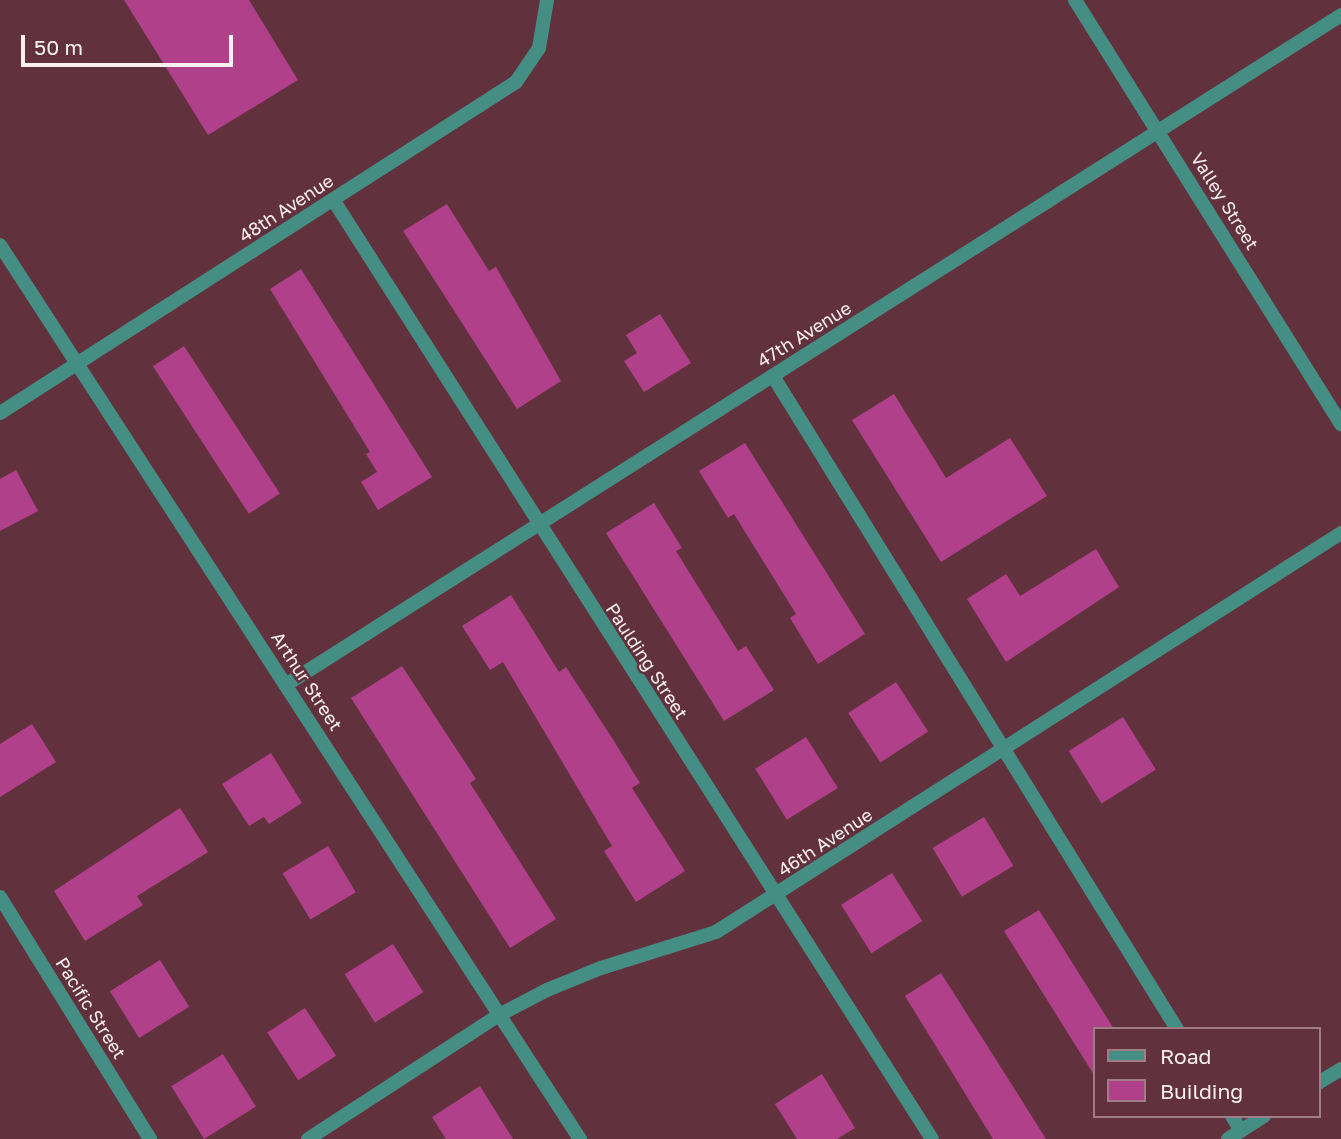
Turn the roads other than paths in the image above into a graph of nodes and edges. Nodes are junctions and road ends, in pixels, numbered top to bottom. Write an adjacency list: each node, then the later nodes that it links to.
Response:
1 (545, 0): 5 (street, 48th Avenue)
2 (1075, 0): 4 (street, Valley Street)
3 (1341, 15): 4 (street, 47th Avenue)
4 (1159, 131): 8 (street, 47th Avenue); 10 (street, Valley Street)
5 (334, 201): 7 (street, 48th Avenue); 11 (street, Paulding Street)
6 (0, 245): 7 (street, Arthur Street)
7 (76, 365): 9 (street, 48th Avenue); 13 (street, Arthur Street)
8 (773, 376): 11 (street, 47th Avenue); 14 (street)
9 (0, 413)
10 (1341, 424)
11 (537, 526): 13 (street, 47th Avenue); 15 (street, Paulding Street)
12 (1341, 533): 14 (street, 46th Avenue)
13 (287, 684): 17 (street, Arthur Street)
14 (1003, 749): 15 (street, 46th Avenue); 18 (street)
15 (776, 896): 17 (street, 46th Avenue); 27 (street, Paulding Street)
16 (0, 897): 24 (street, Pacific Street)
17 (499, 1015): 25 (street, 46th Avenue); 26 (street, Arthur Street)
18 (1176, 1027)
19 (1341, 1069): 20 (street)
20 (1320, 1082)
21 (1233, 1118): 23 (street)
22 (1261, 1118): 23 (street)
23 (1241, 1131): 28 (street)
24 (150, 1139)
25 (308, 1139)
26 (580, 1139)
27 (932, 1139)
28 (1228, 1139)

